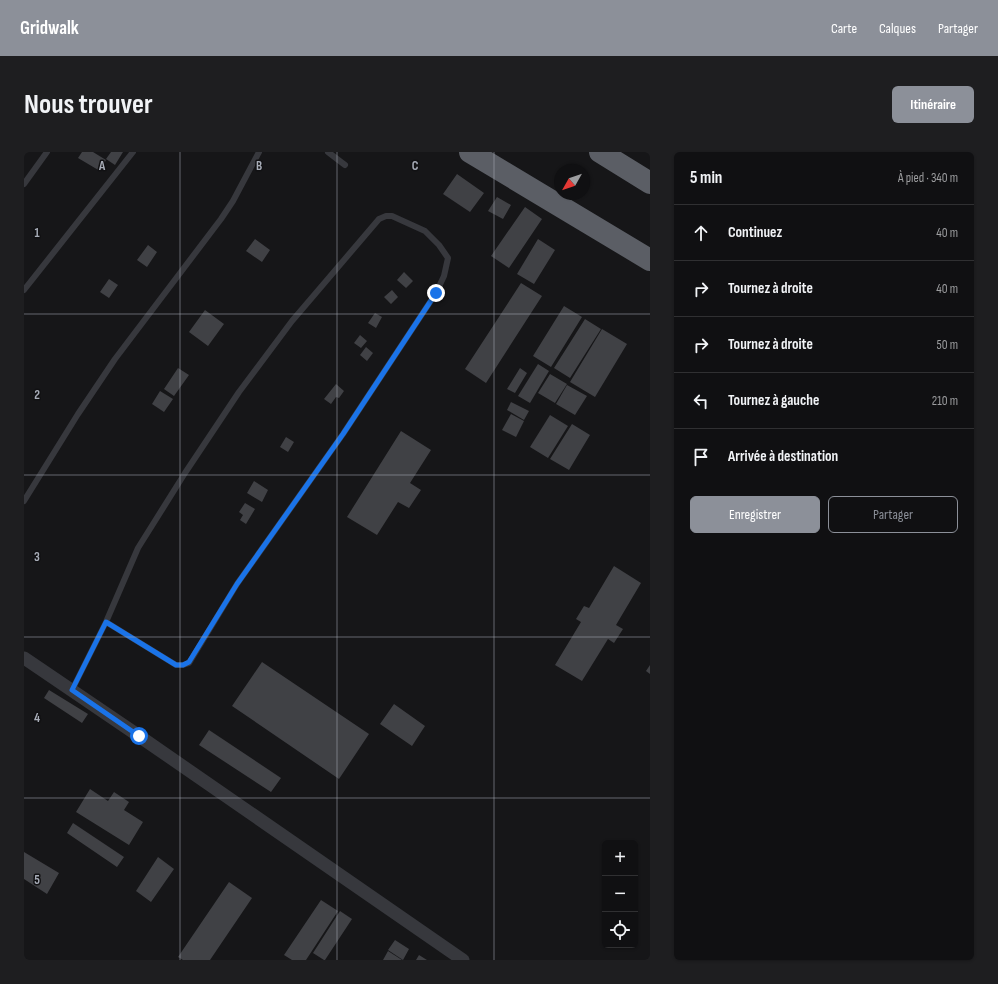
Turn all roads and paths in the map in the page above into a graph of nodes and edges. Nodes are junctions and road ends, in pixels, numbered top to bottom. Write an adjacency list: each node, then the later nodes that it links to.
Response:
1 (47, 152): 9 (lane)
2 (133, 152): 11 (lane)
3 (259, 152): 12 (lane)
4 (328, 152): 7 (lane)
5 (470, 152): 10 (highway)
6 (600, 152): 8 (highway)
7 (345, 165)
8 (650, 183)
9 (24, 184)
10 (650, 260)
11 (24, 290)
12 (24, 501)
13 (106, 622): 13 (lane); 15 (lane)
14 (24, 658): 15 (street)
15 (72, 690): 16 (street)
16 (463, 960)

